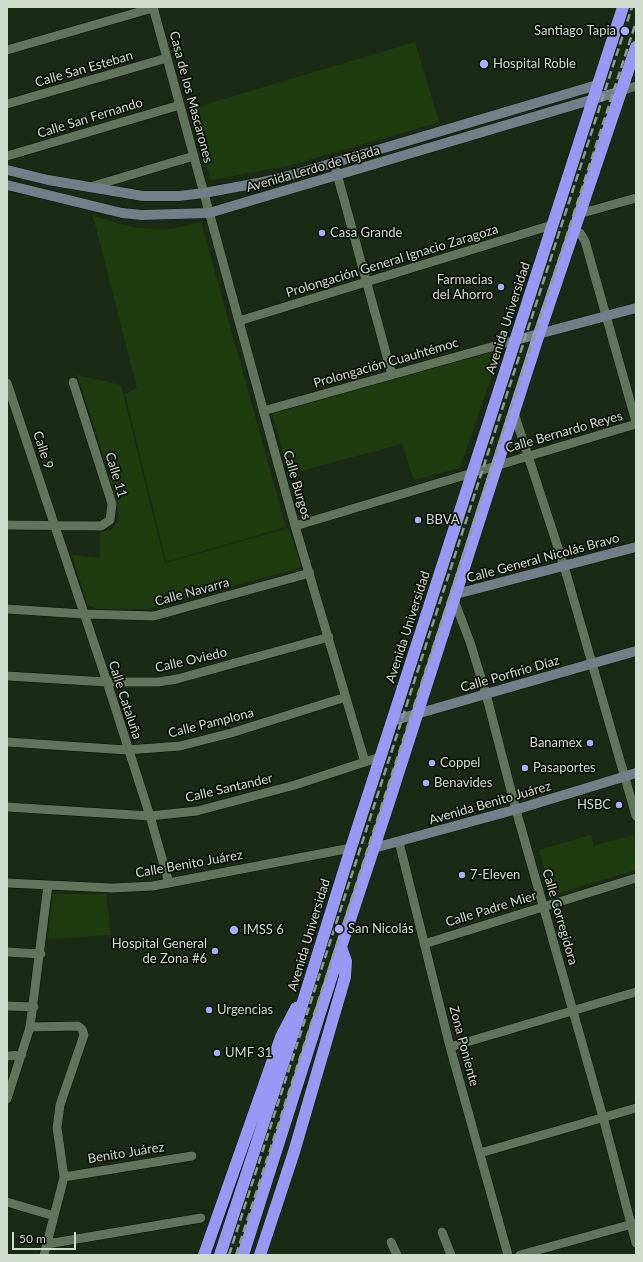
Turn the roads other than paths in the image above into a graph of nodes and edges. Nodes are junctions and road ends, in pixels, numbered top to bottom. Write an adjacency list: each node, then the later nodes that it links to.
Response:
1 (623, 7): 6 (highway, Avenida Universidad)
2 (153, 8): 4 (street); 5 (street, Casa de los Mascarones)
3 (636, 47): 8 (highway)
4 (7, 50)
5 (167, 58): 10 (street, Calle San Esteban); 11 (street, Casa de los Mascarones)
6 (598, 85): 9 (highway, Avenida Universidad); 14 (street, Avenida Lerdo de Tejada)
7 (636, 86): 8 (street)
8 (621, 91): 9 (street, Avenida Lerdo de Tejada); 22 (highway)
9 (593, 100): 16 (street, Avenida Lerdo de Tejada); 23 (highway, Avenida Universidad)
10 (7, 104)
11 (180, 105): 12 (street, Calle San Fernando); 13 (street, Casa de los Mascarones)
12 (7, 156)
13 (194, 156): 18 (street); 19 (street, Casa de los Mascarones)
14 (334, 163): 16 (street); 19 (street, Avenida Lerdo de Tejada)
15 (7, 170): 18 (street, Avenida Lerdo de Tejada)
16 (338, 176): 21 (street, Avenida Lerdo de Tejada); 25 (street)
17 (7, 185): 21 (street, Avenida Lerdo de Tejada)
18 (90, 187): 19 (street, Avenida Lerdo de Tejada)
19 (204, 193): 21 (street, Casa de los Mascarones)
20 (636, 198): 22 (street)
21 (209, 213): 28 (street, Calle Burgos)
22 (579, 214): 24 (highway)
23 (552, 225): 25 (street, Prolongación General Ignacio Zaragoza); 30 (highway, Avenida Universidad)
24 (574, 230): 27 (street); 29 (highway)
25 (366, 282): 28 (street, Prolongación General Ignacio Zaragoza); 31 (street)
26 (636, 308): 27 (street)
27 (607, 316): 29 (street); 36 (street)
28 (239, 321): 34 (street, Calle Burgos)
29 (539, 334): 30 (street); 35 (highway)
30 (516, 340): 31 (street, Prolongación Cuauhtémoc); 39 (highway, Avenida Universidad)
31 (392, 375): 34 (street, Prolongación Cuauhtémoc)
32 (73, 382): 41 (street, Calle 11)
33 (7, 383): 41 (street, Calle 9)
34 (263, 411): 42 (street, Calle Burgos)
35 (514, 414): 37 (street); 38 (highway)
36 (636, 423): 37 (street, Calle Bernardo Reyes)
37 (528, 456): 38 (street, Calle Bernardo Reyes); 44 (street)
38 (499, 464): 39 (street, Calle Bernardo Reyes); 46 (highway)
39 (472, 473): 42 (street, Calle Bernardo Reyes); 57 (highway, Avenida Universidad)
40 (7, 525): 41 (street, Calle 11)
41 (54, 526): 48 (street, Calle Cataluña)
42 (295, 526): 45 (street, Calle Burgos)
43 (636, 546): 44 (street, Calle General Nicolás Bravo)
44 (564, 566): 46 (street, Calle General Nicolás Bravo); 51 (street)
45 (310, 573): 48 (street, Calle Navarra); 49 (street, Calle Burgos)
46 (455, 597): 54 (street, Calle Corregidora); 56 (highway)
47 (7, 609): 48 (street, Calle Navarra)
48 (83, 614): 53 (street, Calle Cataluña)
49 (329, 637): 53 (street, Calle Oviedo); 55 (street, Calle Burgos)
50 (636, 651): 51 (street, Calle Porfirio Díaz)
51 (591, 664): 54 (street, Calle Porfirio Díaz); 63 (street)
52 (7, 676): 53 (street, Calle Oviedo)
53 (107, 682): 59 (street, Calle Cataluña)
54 (486, 694): 56 (street, Calle Porfirio Díaz); 65 (street, Calle Corregidora)
55 (346, 697): 59 (street, Calle Pamplona); 61 (street, Calle Burgos)
56 (418, 713): 57 (street, Calle Porfirio Díaz); 70 (highway)
57 (392, 721): 60 (highway, Avenida Universidad)
58 (7, 742): 59 (street, Calle Pamplona)
59 (127, 750): 66 (street, Calle Cataluña)
60 (380, 757): 61 (street, Calle Santander); 69 (highway, Avenida Universidad)
61 (365, 762): 66 (street, Calle Santander)
62 (636, 773): 63 (street, Avenida Benito Juárez)
63 (625, 777): 65 (street, Avenida Benito Juárez); 67 (street)
64 (7, 807): 66 (street, Calle Santander)
65 (516, 810): 68 (street, Avenida Benito Juárez); 75 (street, Calle Corregidora)
66 (150, 816): 73 (street, Calle Cataluña)
67 (636, 816)
68 (399, 842): 70 (street, Avenida Benito Juárez); 76 (street, Zona Poniente)
69 (351, 848): 73 (street, Calle Benito Juárez); 81 (highway, Avenida Universidad)
70 (374, 848): 77 (highway)
71 (636, 878): 75 (street, Calle Padre Mier)
72 (7, 883): 74 (street, Calle Benito Juárez)
73 (169, 883): 74 (street, Calle Benito Juárez)
74 (48, 885): 79 (street)
75 (544, 906): 76 (street, Calle Padre Mier); 84 (street, Calle Corregidora)
76 (424, 944): 86 (street, Zona Poniente)
77 (341, 947): 106 (highway); 107 (highway)
78 (7, 952): 79 (street)
79 (41, 954): 83 (street)
80 (636, 992): 84 (street)
81 (306, 993): 104 (highway); 105 (highway, Avenida Universidad)
82 (7, 1006): 83 (street)
83 (34, 1007): 85 (street)
84 (572, 1011): 86 (street); 91 (street, Calle Corregidora)
85 (30, 1027): 87 (street); 94 (street)
86 (450, 1046): 92 (street, Zona Poniente)
87 (22, 1055): 88 (street); 89 (street)
88 (7, 1056)
89 (7, 1098)
90 (636, 1108): 91 (street)
91 (604, 1117): 92 (street); 98 (street, Calle Corregidora)
92 (480, 1153): 110 (street, Zona Poniente)
93 (192, 1156): 94 (street, Benito Juárez)
94 (64, 1177): 96 (street)
95 (7, 1202): 96 (street)
96 (54, 1216): 102 (street)
97 (201, 1218): 102 (street)
98 (634, 1224): 101 (street, Calle Corregidora); 111 (street)
99 (442, 1232): 109 (street)
100 (391, 1242): 108 (street)
101 (636, 1243)
102 (47, 1244): 103 (street)
103 (44, 1255)
104 (204, 1255)
105 (220, 1255)
106 (243, 1255)
107 (260, 1255)
108 (397, 1255)
109 (451, 1255)
110 (508, 1255)
111 (520, 1255)

